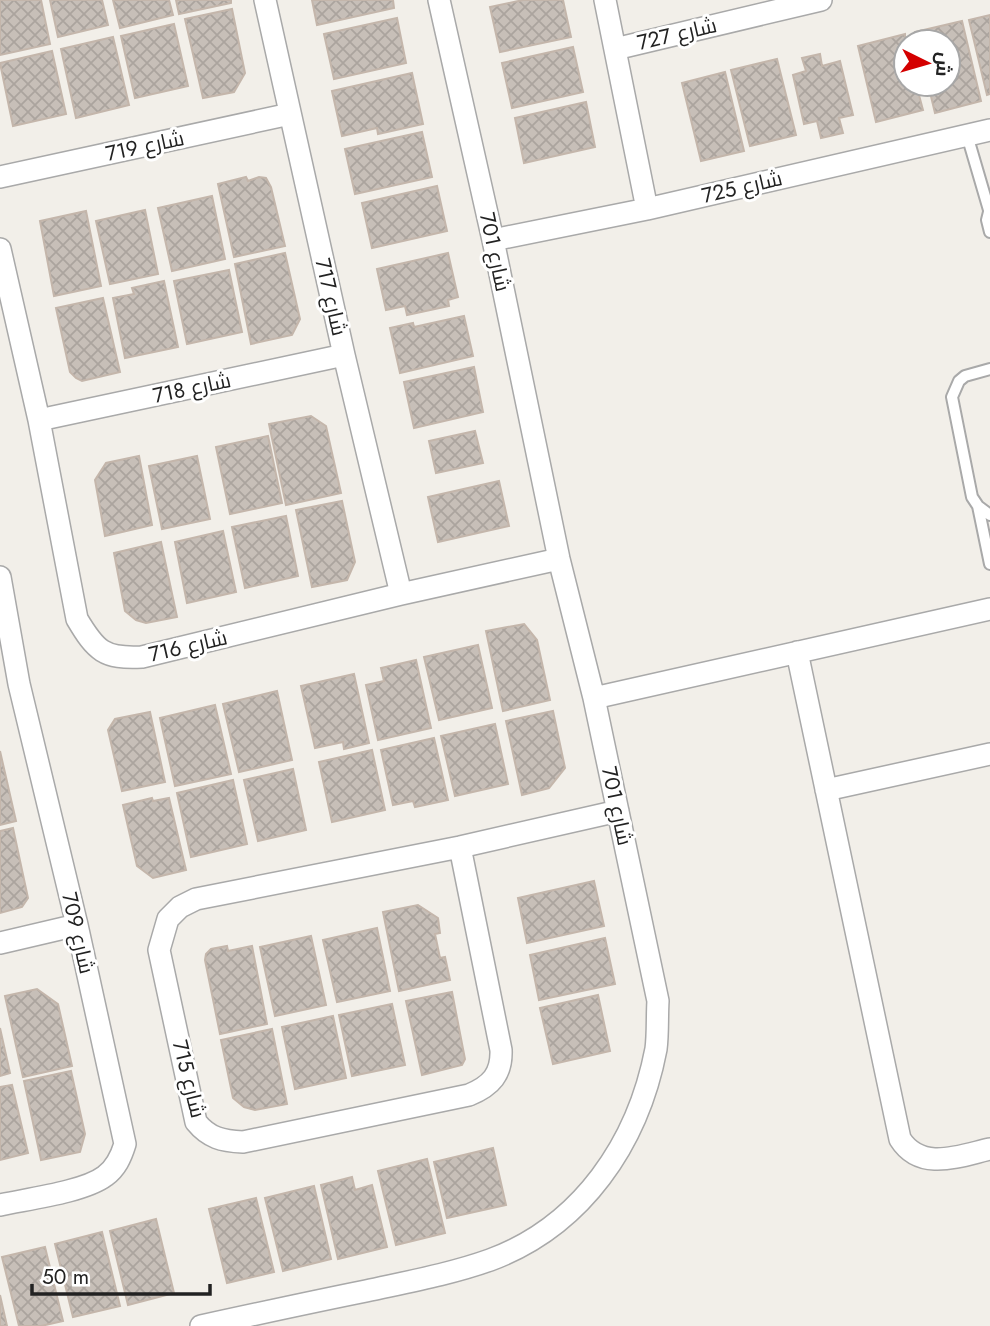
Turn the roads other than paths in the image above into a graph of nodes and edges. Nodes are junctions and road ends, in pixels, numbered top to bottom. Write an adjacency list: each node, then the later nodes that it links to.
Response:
1 (265, 0): 6 (street, شارع 717)
2 (439, 0): 13 (street, شارع 701)
3 (605, 0): 5 (street, شارع 727)
4 (821, 0): 5 (street, شارع 727)
5 (615, 49): 10 (street, شارع 727)
6 (290, 114): 9 (street, شارع 719); 15 (street, شارع 717)
7 (990, 130): 8 (street, شارع 725)
8 (967, 135): 10 (street, شارع 725); 11 (lane)
9 (0, 177)
10 (647, 209): 13 (street, شارع 725)
11 (990, 209): 12 (lane)
12 (990, 232)
13 (493, 240): 20 (street, شارع 701)
14 (0, 249): 17 (street, شارع 716)
15 (344, 355): 17 (street, شارع 718); 23 (street, شارع 717)
16 (990, 369): 18 (lane)
17 (39, 420): 23 (street, شارع 716)
18 (978, 506): 19 (lane); 21 (lane)
19 (990, 514)
20 (559, 559): 23 (street, شارع 716); 27 (street, شارع 701)
21 (990, 564)
22 (0, 577): 26 (street, شارع 709)
23 (401, 594)
24 (990, 609): 25 (street)
25 (797, 652): 27 (street); 29 (street)
26 (9, 686): 32 (street, شارع 709)
27 (594, 698): 30 (street, شارع 701)
28 (990, 754): 29 (street)
29 (826, 790): 34 (street)
30 (618, 811): 31 (street, شارع 715); 36 (street, شارع 701)
31 (460, 847): 31 (street, شارع 715)
32 (77, 925): 33 (street); 35 (street, شارع 709)
33 (0, 943)
34 (990, 1149)
35 (0, 1205)
36 (201, 1326)

